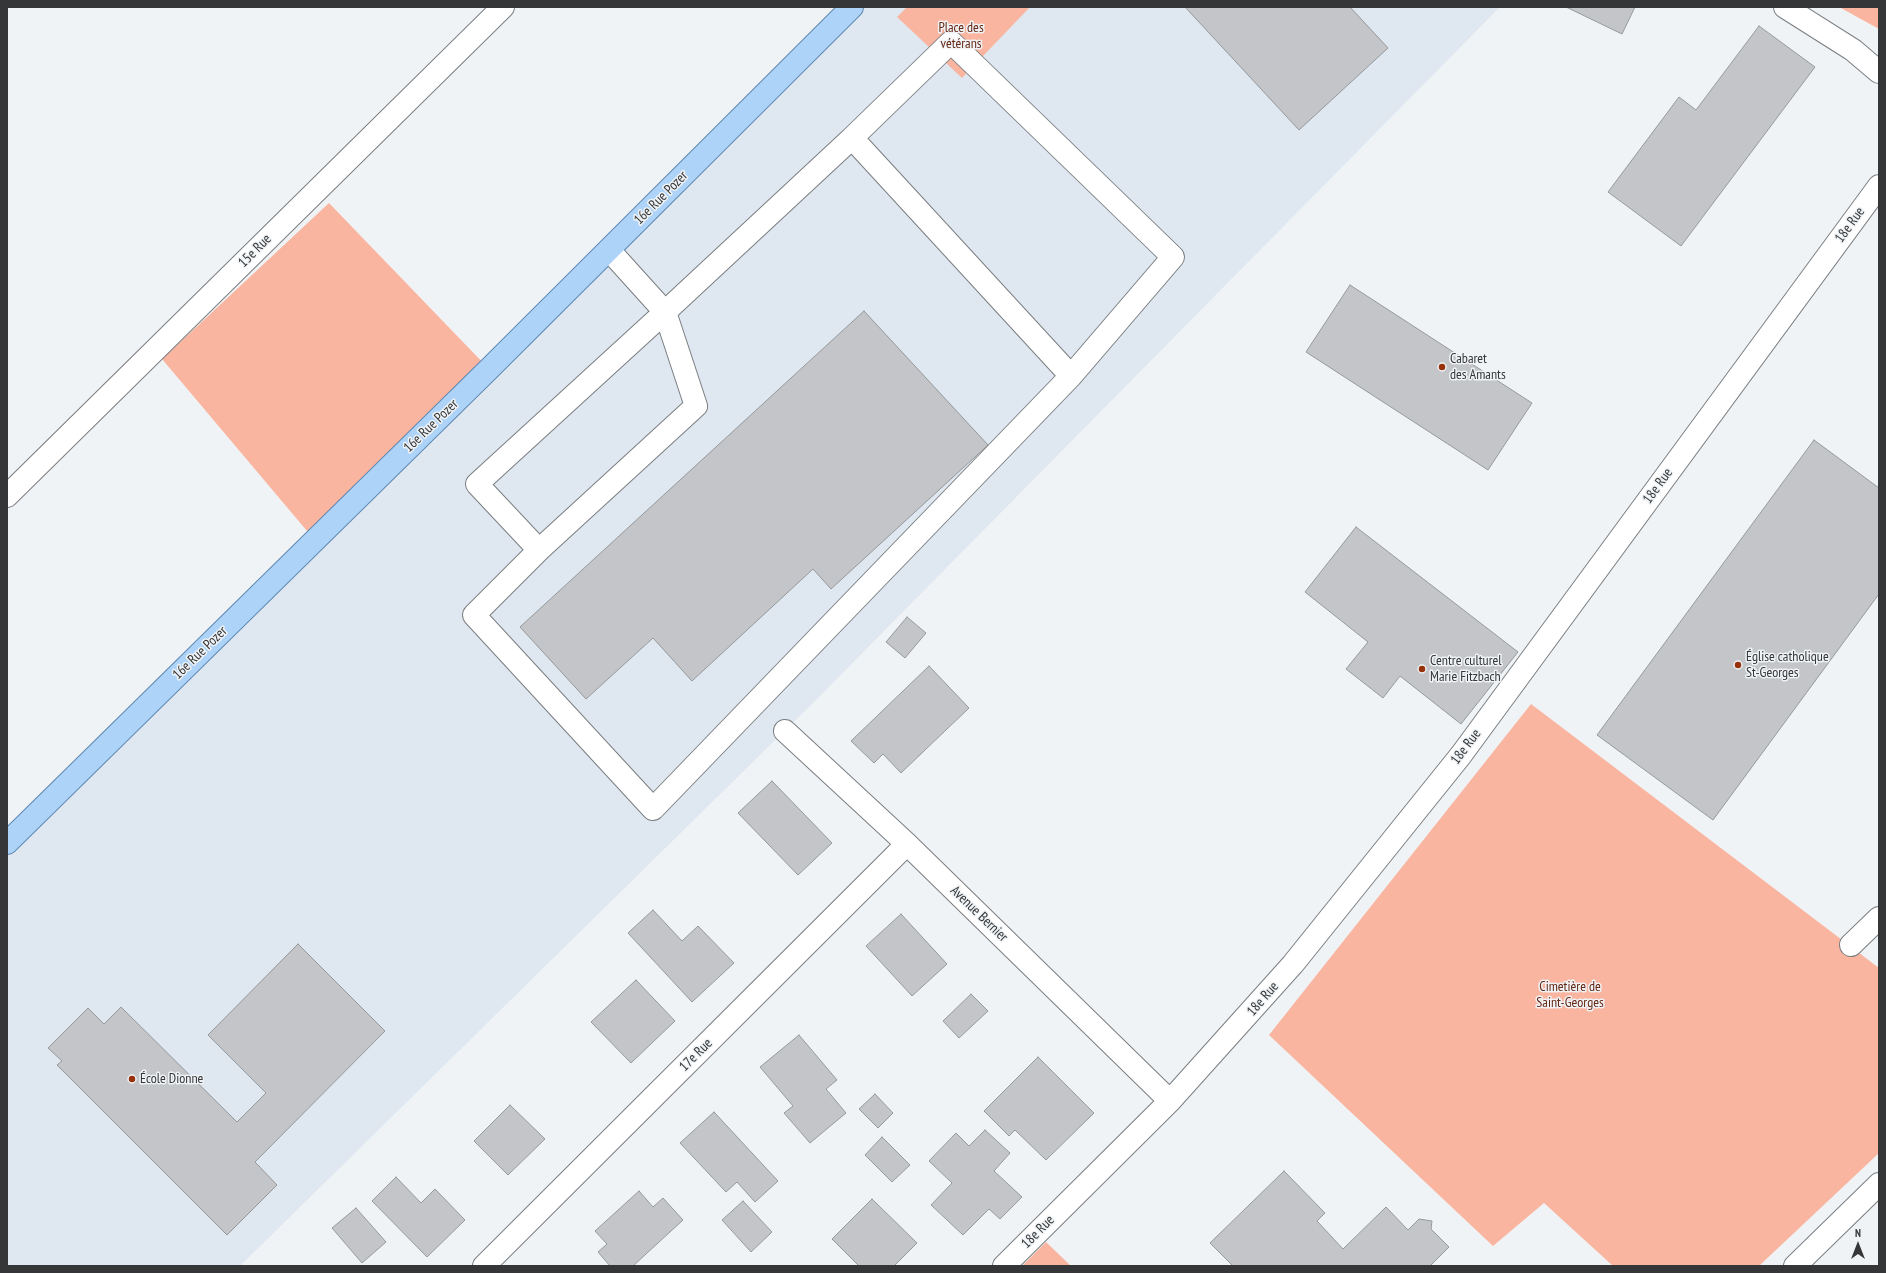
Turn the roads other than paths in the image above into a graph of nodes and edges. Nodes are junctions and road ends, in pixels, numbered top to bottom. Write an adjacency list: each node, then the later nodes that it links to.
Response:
1 (503, 7): 10 (street, 15e Rue)
2 (852, 7): 7 (main road, 16e Rue Pozer)
3 (1785, 7): 4 (street)
4 (1879, 72)
5 (852, 138): 8 (street); 9 (street); 9 (street)
6 (1879, 186): 17 (street, 18e Rue)
7 (609, 250): 8 (street); 13 (main road, 16e Rue Pozer)
8 (665, 312): 11 (street); 11 (street)
9 (1071, 376): 11 (street)
10 (7, 496)
11 (539, 550)
12 (785, 731): 14 (street, Avenue Bernier)
13 (7, 843)
14 (907, 844): 17 (street, Avenue Bernier); 19 (street, 17e Rue)
15 (1879, 918): 16 (street)
16 (1851, 945)
17 (1170, 1101): 20 (street, 18e Rue)
18 (1879, 1184): 21 (street)
19 (484, 1266)
20 (1004, 1266)
21 (1795, 1266)

